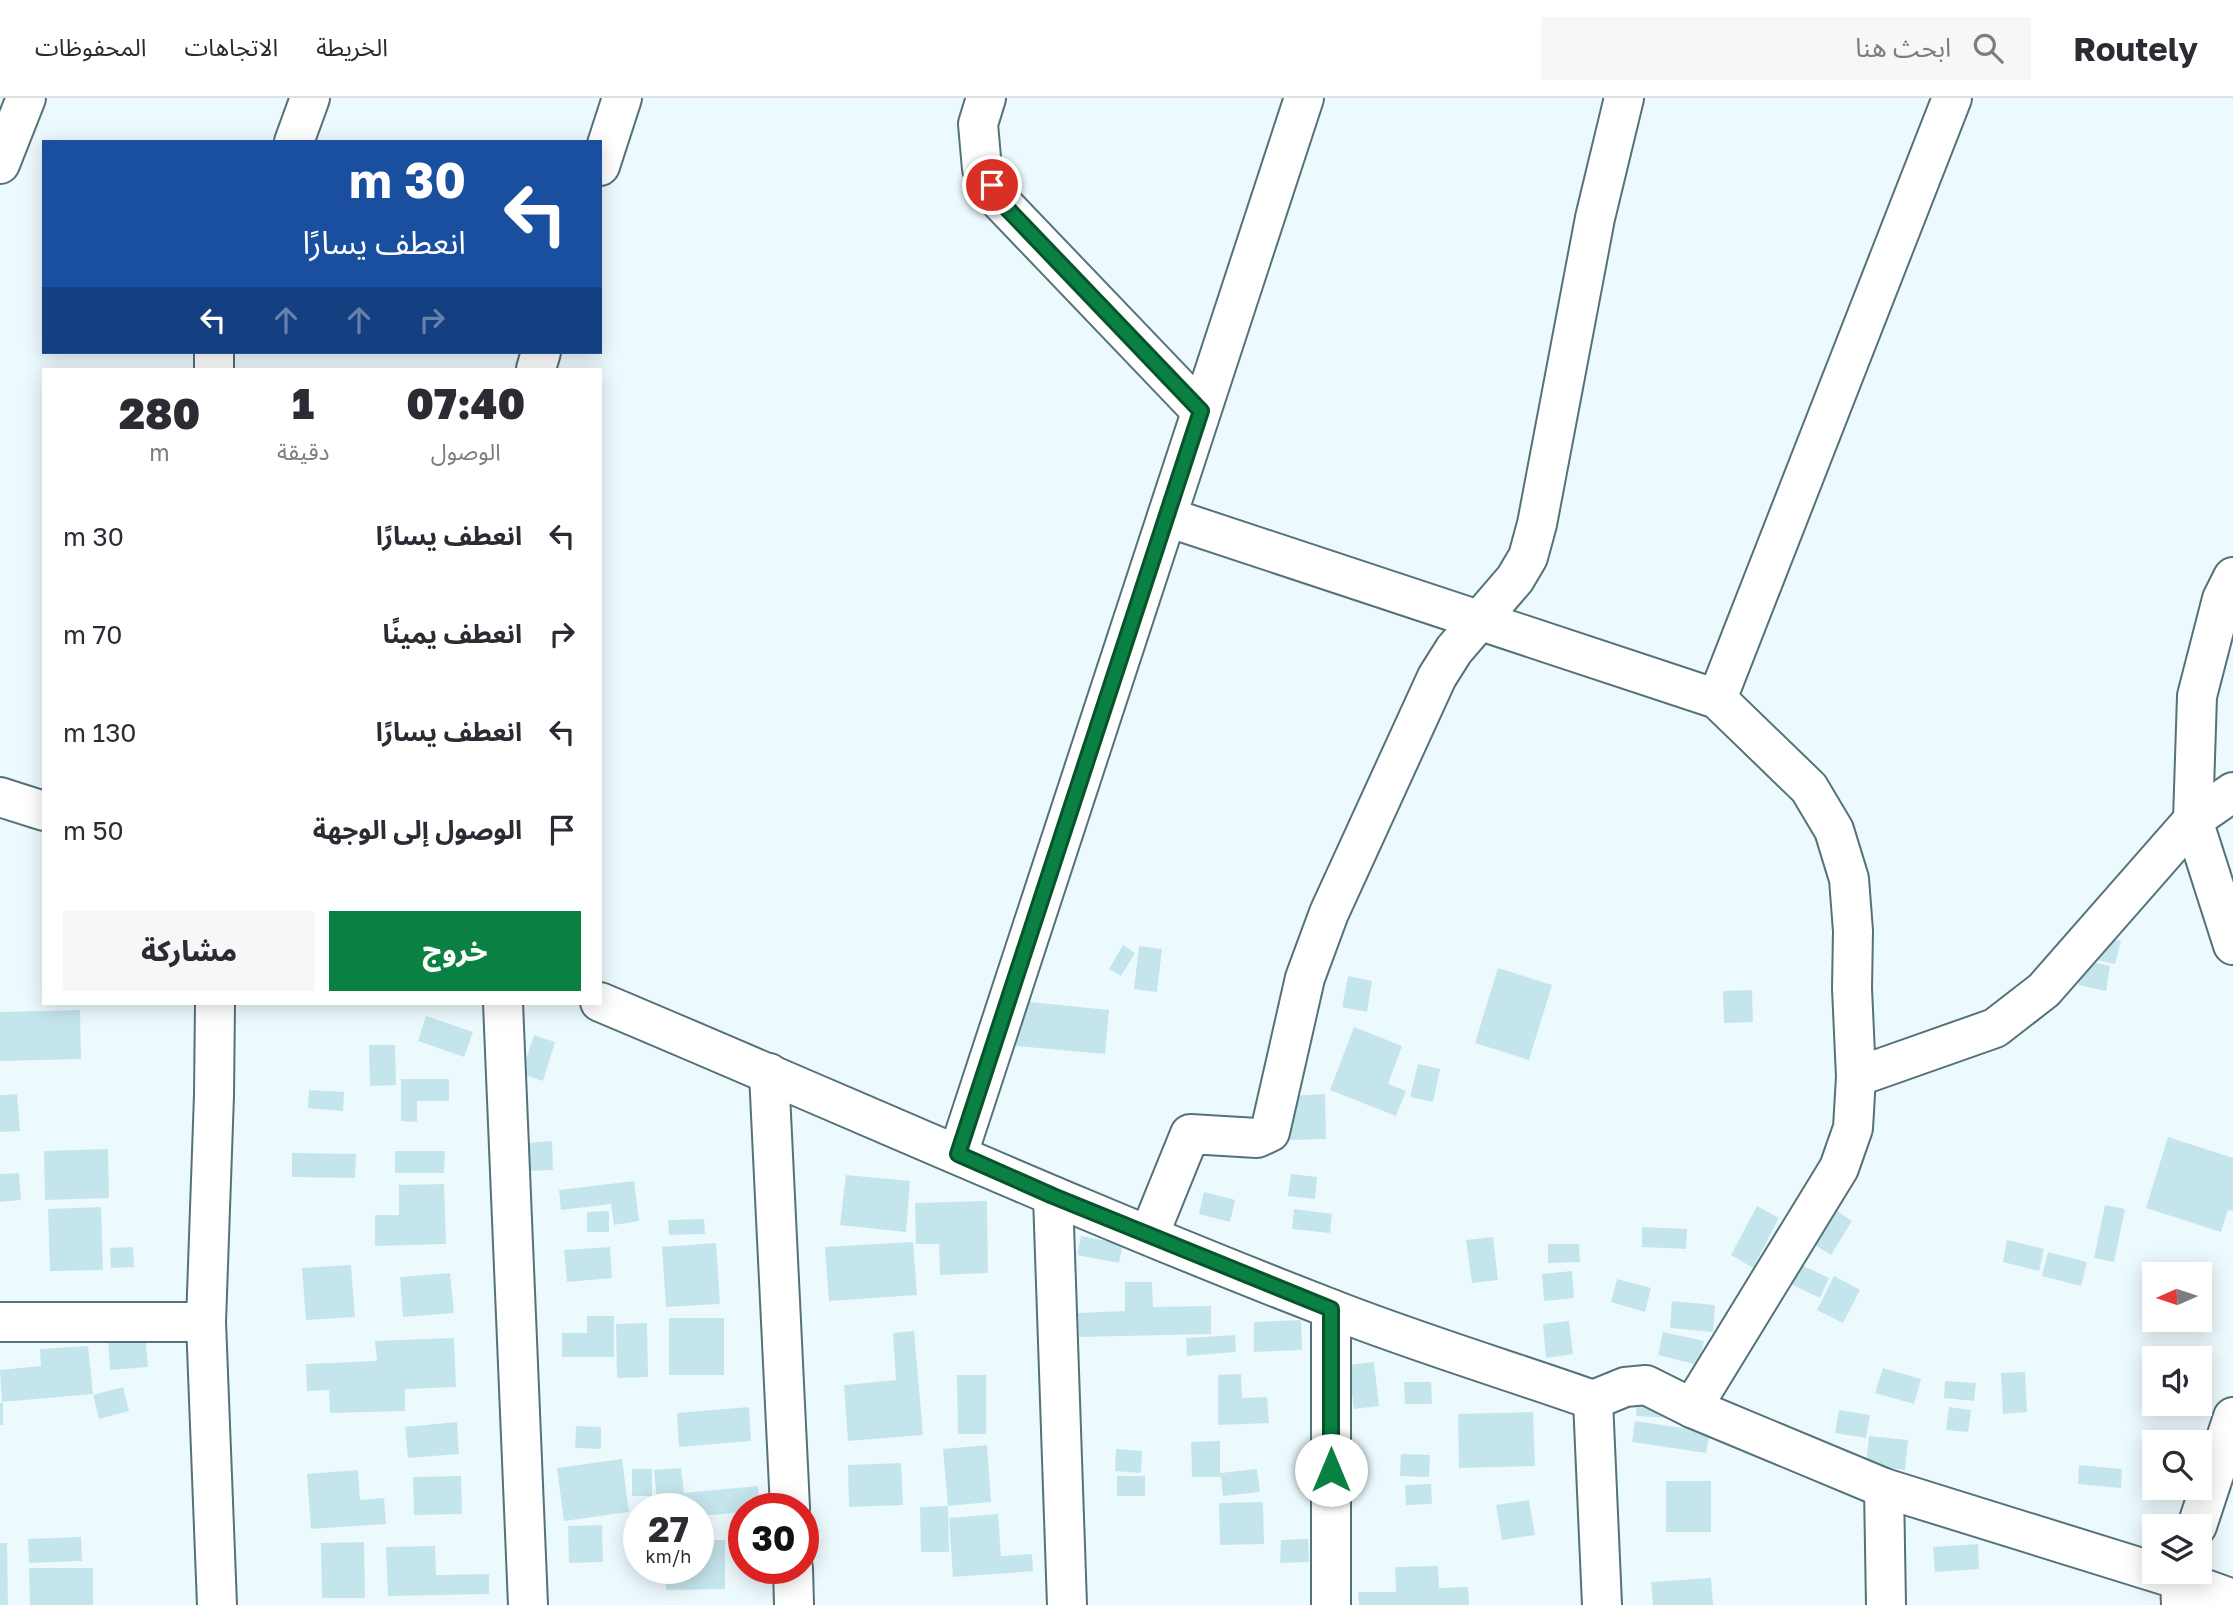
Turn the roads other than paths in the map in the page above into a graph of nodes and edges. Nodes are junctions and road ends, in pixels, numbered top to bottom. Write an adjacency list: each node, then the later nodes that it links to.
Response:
1 (26, 98): 10 (street)
2 (310, 98): 8 (street)
3 (622, 98): 9 (street)
4 (986, 98): 11 (street)
5 (1304, 98): 11 (street)
6 (1624, 98): 14 (street)
7 (1952, 98): 15 (street)
8 (295, 140)
9 (602, 160)
10 (0, 164)
11 (1201, 411): 12 (street)
12 (1167, 517): 14 (street); 26 (street)
13 (2233, 577): 19 (street)
14 (1479, 620): 15 (street); 28 (street)
15 (1717, 699): 25 (street)
16 (2233, 792): 19 (street)
17 (0, 797): 18 (street)
18 (42, 810)
19 (2193, 820): 20 (street); 25 (street)
20 (2233, 945)
21 (602, 1003): 24 (street)
22 (215, 1005): 31 (street)
23 (503, 1005): 42 (street)
24 (769, 1073): 26 (street); 36 (street)
25 (1856, 1077): 33 (street)
26 (958, 1154): 27 (street)
27 (1053, 1196): 28 (street); 44 (street)
28 (1149, 1235): 29 (street)
29 (1331, 1309): 32 (street); 45 (street)
30 (0, 1322): 31 (street)
31 (206, 1322): 41 (street)
32 (1593, 1400): 33 (street); 46 (street)
33 (1692, 1408): 35 (street)
34 (2233, 1416): 37 (street)
35 (1884, 1488): 39 (street); 47 (street)
36 (789, 1493)
37 (2201, 1514)
38 (793, 1584): 43 (street)
39 (2181, 1586): 40 (street)
40 (2233, 1600)
41 (218, 1605)
42 (528, 1605)
43 (794, 1605)
44 (1066, 1605)
45 (1331, 1605)
46 (1602, 1605)
47 (1886, 1605)

